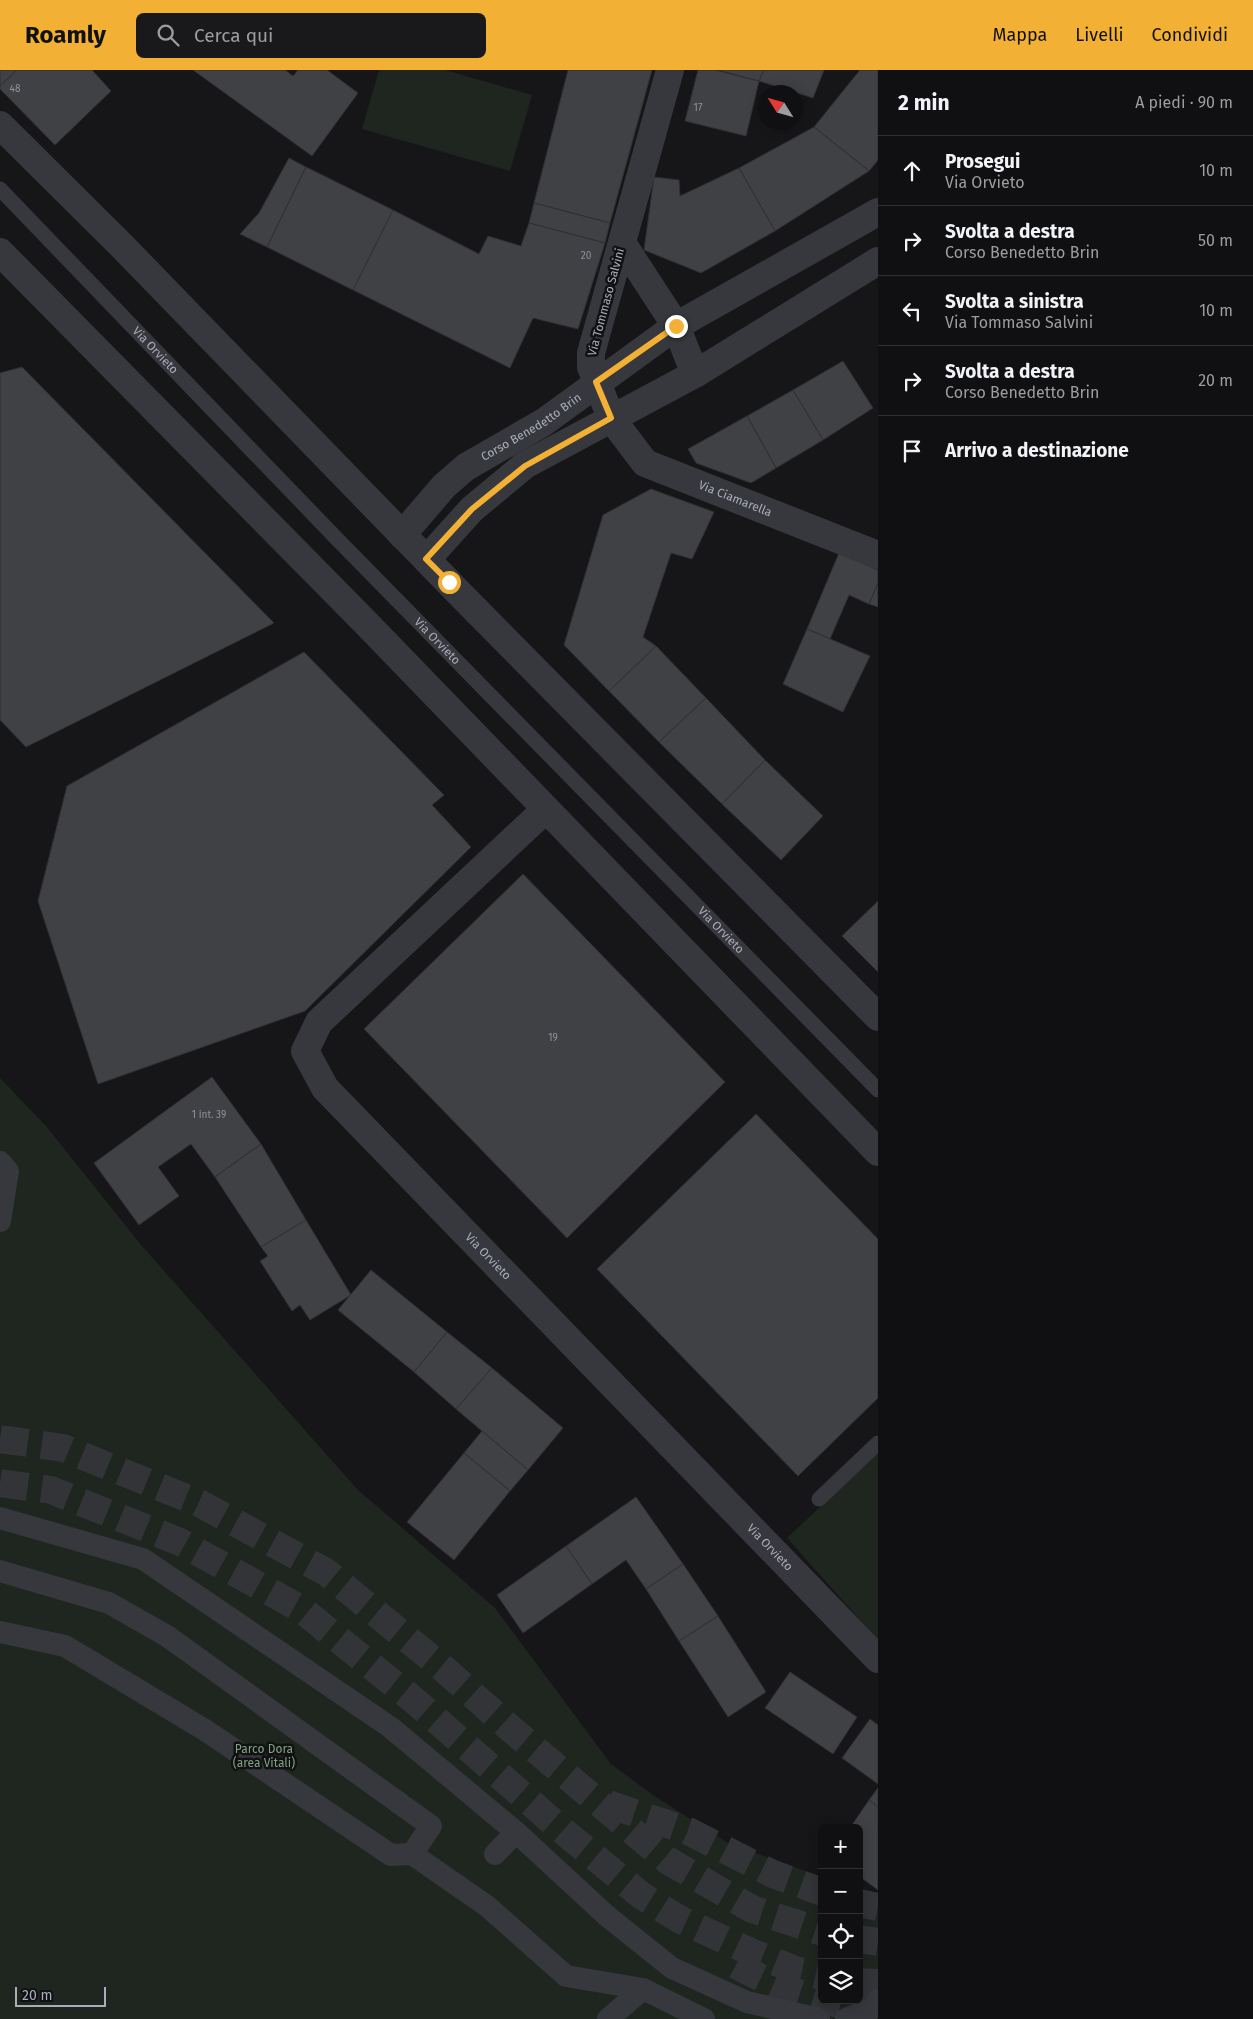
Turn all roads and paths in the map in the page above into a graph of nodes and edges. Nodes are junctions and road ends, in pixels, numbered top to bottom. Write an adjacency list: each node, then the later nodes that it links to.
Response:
1 (670, 70): 6 (street, Via Tommaso Salvini)
2 (0, 125): 13 (street)
3 (0, 189): 18 (lane, Via Orvieto)
4 (878, 197): 5 (street)
5 (868, 218): 9 (street, Corso Benedetto Brin)
6 (622, 243): 9 (street, Via Tommaso Salvini); 11 (street, Via Tommaso Salvini)
7 (0, 252): 16 (street)
8 (878, 261): 10 (street)
9 (676, 326): 10 (street, Via Tommaso Salvini); 11 (street, Corso Benedetto Brin)
10 (695, 374): 12 (street)
11 (596, 382): 12 (street, Via Tommaso Salvini); 13 (street, Corso Benedetto Brin)
12 (611, 418): 14 (street, Via Ciamarella); 15 (street)
13 (402, 535): 15 (street)
14 (878, 555)
15 (426, 559): 17 (street)
16 (546, 809): 19 (street); 27 (street, Via Orvieto)
17 (878, 1017)
18 (878, 1090)
19 (878, 1152)
20 (0, 1162): 21 (street)
21 (0, 1221)
22 (878, 1444): 23 (lane)
23 (819, 1499)
24 (0, 1518): 28 (street)
25 (0, 1571): 29 (street)
26 (0, 1632): 29 (street)
27 (878, 1659)
28 (516, 1832): 30 (street); 35 (street)
29 (412, 1854): 31 (street)
30 (495, 1854)
31 (643, 1989): 33 (street); 34 (street)
32 (878, 1999): 36 (street)
33 (608, 2019)
34 (704, 2019)
35 (819, 2019)
36 (846, 2019)

